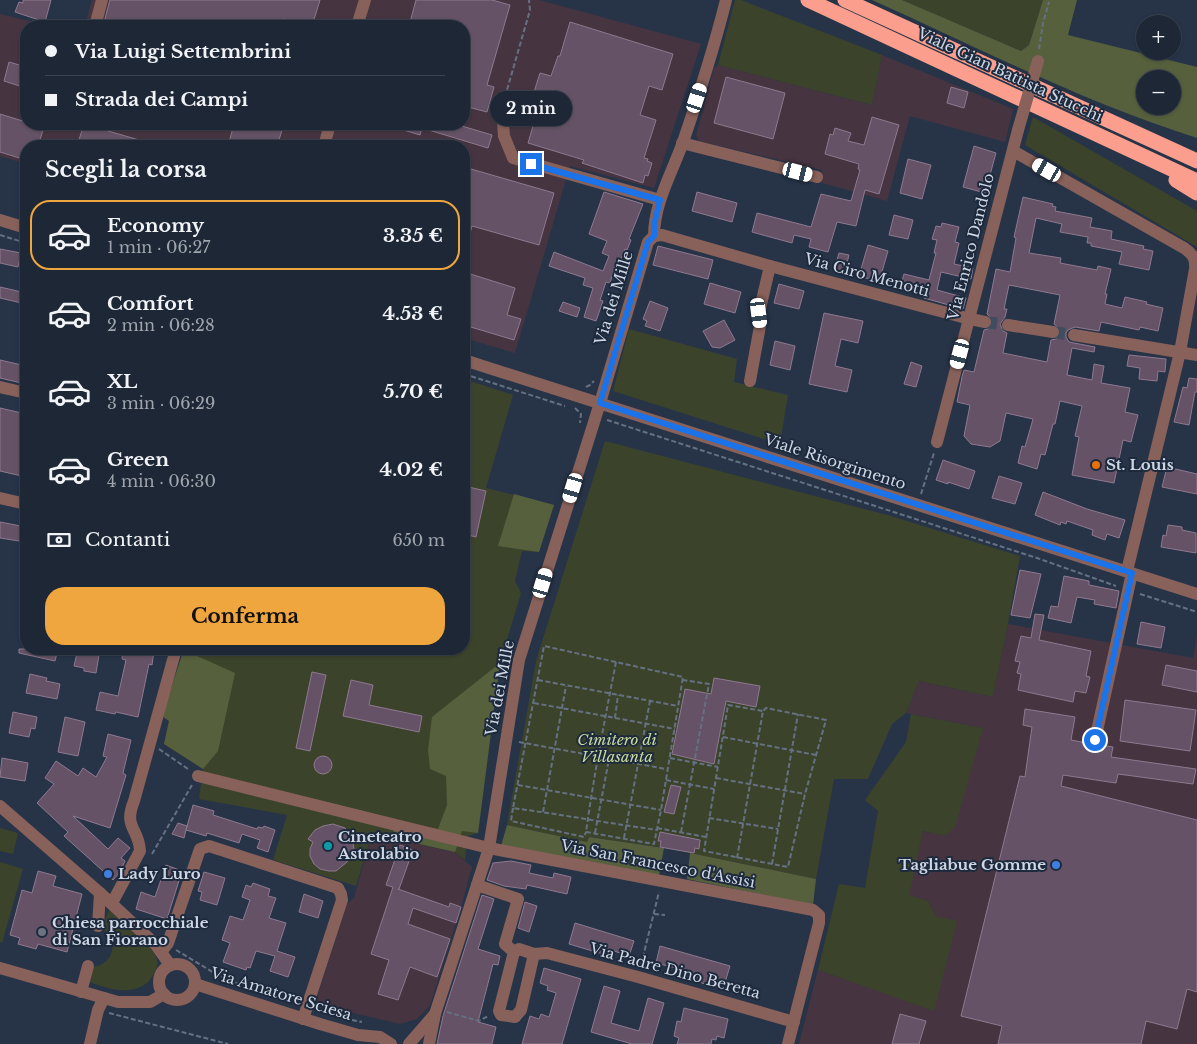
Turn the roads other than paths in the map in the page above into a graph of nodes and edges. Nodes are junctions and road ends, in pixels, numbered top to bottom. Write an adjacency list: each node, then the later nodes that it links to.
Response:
1 (102, 0): 6 (street)
2 (365, 0): 7 (street)
3 (726, 0): 11 (street, Via dei Mille)
4 (808, 0): 12 (highway, Viale Gian Battista Stucchi)
5 (845, 0): 10 (highway, Viale Gian Battista Stucchi)
6 (97, 20)
7 (359, 20)
8 (1038, 61): 13 (street, Via Enrico Dandolo, bridge)
9 (502, 108): 19 (street)
10 (1140, 135): 14 (highway); 15 (highway, Viale Gian Battista Stucchi)
11 (682, 144): 16 (street); 19 (street, Via dei Mille)
12 (1123, 148): 17 (highway, Viale Gian Battista Stucchi); 18 (highway)
13 (1013, 151): 24 (street, Via Enrico Dandolo); 29 (street)
14 (1197, 151)
15 (1197, 161)
16 (817, 177)
17 (1197, 181)
18 (1197, 193)
19 (660, 200): 22 (street, Via dei Mille)
20 (0, 220): 21 (street)
21 (20, 226)
22 (654, 236): 23 (street, Via Ciro Menotti); 35 (street, Via dei Mille)
23 (770, 266): 24 (street, Via Ciro Menotti); 32 (street)
24 (970, 319): 25 (street, Via Ciro Menotti); 36 (street, Via Enrico Dandolo)
25 (985, 322)
26 (1008, 325): 27 (street)
27 (1053, 332)
28 (1074, 335): 29 (street)
29 (1180, 352): 30 (street); 39 (street)
30 (1197, 355)
31 (470, 362): 35 (street, Viale Risorgimento)
32 (750, 381)
33 (0, 387): 34 (street)
34 (20, 392)
35 (600, 403): 39 (street, Viale Risorgimento); 45 (street, Via dei Mille)
36 (937, 442)
37 (0, 498): 38 (street)
38 (20, 503)
39 (1130, 572): 40 (street, Viale Risorgimento); 42 (street)
40 (1197, 594)
41 (174, 655): 48 (street)
42 (1095, 740)
43 (198, 776): 45 (street, Via San Francesco d'Assisi)
44 (0, 806): 47 (street)
45 (489, 848): 46 (street, Via dei Mille); 62 (street, Via San Francesco d'Assisi)
46 (477, 885): 51 (street); 60 (street, Via dei Mille)
47 (100, 893): 48 (street); 49 (street)
48 (112, 903): 50 (street)
49 (98, 926)
50 (164, 948): 53 (street); 61 (street)
51 (514, 952): 52 (street, Via Padre Dino Beretta); 52 (street)
52 (540, 954): 62 (street, Via Padre Dino Beretta)
53 (170, 965): 56 (street); 58 (street)
54 (88, 966): 57 (street)
55 (0, 968): 57 (street)
56 (194, 984): 58 (street); 61 (street, Via Amatore Sciesa)
57 (81, 992): 59 (street)
58 (164, 994): 59 (street)
59 (104, 998): 64 (street)
60 (436, 1012): 67 (street, Via dei Mille); 68 (street, Via dei Mille)
61 (303, 1019): 63 (street, Via Amatore Sciesa)
62 (794, 1022): 69 (street)
63 (358, 1035): 65 (street, Via Amatore Sciesa); 66 (street, Via Amatore Sciesa)
64 (90, 1044)
65 (370, 1044)
66 (391, 1044)
67 (409, 1044)
68 (429, 1044)
69 (788, 1044)

